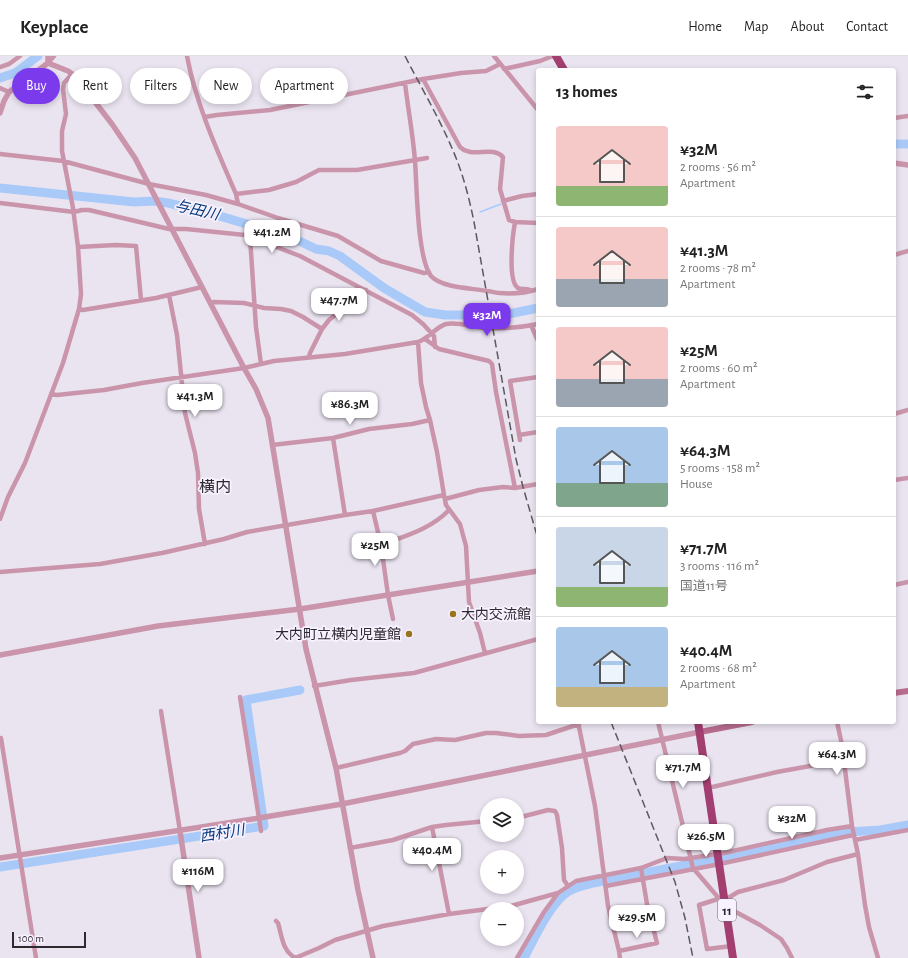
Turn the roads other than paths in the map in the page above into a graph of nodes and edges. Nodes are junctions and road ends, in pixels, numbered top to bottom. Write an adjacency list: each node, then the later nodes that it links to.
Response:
1 (20, 56): 9 (street)
2 (48, 56): 7 (street)
3 (54, 56): 7 (street)
4 (187, 56): 22 (street)
5 (494, 56): 8 (street)
6 (555, 56): 10 (highway); 11 (street)
7 (48, 63): 12 (street); 17 (street)
8 (500, 64): 11 (street); 14 (street)
9 (0, 67)
10 (563, 68)
11 (504, 69): 19 (street)
12 (68, 71)
13 (68, 78): 27 (street)
14 (423, 79): 15 (street); 33 (street)
15 (405, 83): 22 (street); 26 (street)
16 (0, 88): 17 (street)
17 (9, 92): 20 (street)
18 (96, 104): 30 (street)
19 (536, 108)
20 (0, 113)
21 (908, 116): 23 (street)
22 (205, 117): 31 (street)
23 (896, 118)
24 (0, 154): 27 (street)
25 (427, 158): 26 (street)
26 (415, 160): 31 (street); 44 (street)
27 (63, 163): 30 (street); 36 (street)
28 (896, 163): 29 (street)
29 (908, 165)
30 (150, 186): 35 (street); 39 (street)
31 (236, 194): 35 (street)
32 (536, 194): 33 (street)
33 (503, 201): 37 (street)
34 (0, 203): 36 (street)
35 (238, 204): 44 (street)
36 (73, 210): 39 (street); 41 (street)
37 (515, 222): 38 (street); 48 (street)
38 (536, 223)
39 (172, 230): 40 (street); 45 (street)
40 (250, 237): 46 (street); 52 (street)
41 (78, 247): 50 (street); 53 (street)
42 (908, 251): 43 (street)
43 (896, 255)
44 (429, 272): 48 (street)
45 (202, 287): 49 (street); 51 (street)
46 (366, 290): 56 (street); 57 (street)
47 (536, 290): 48 (street)
48 (532, 291)
49 (170, 295): 50 (street); 65 (street)
50 (141, 300): 53 (street)
51 (211, 304): 52 (street); 64 (street)
52 (255, 306): 56 (street); 63 (street)
53 (79, 309): 67 (street)
54 (536, 324): 55 (street)
55 (532, 325): 57 (street); 58 (street)
56 (322, 329): 62 (street)
57 (432, 334): 59 (street); 61 (street)
58 (536, 336)
59 (425, 339): 60 (street); 61 (street)
60 (418, 342): 62 (street); 70 (street)
61 (435, 347): 77 (street)
62 (309, 357): 63 (street)
63 (261, 364): 64 (street)
64 (244, 368): 65 (street); 73 (street)
65 (182, 377): 67 (street); 84 (street)
66 (536, 377): 71 (street)
67 (51, 394): 82 (street)
68 (908, 410): 69 (street)
69 (896, 413)
70 (430, 420): 72 (street); 78 (street)
71 (536, 433)
72 (333, 438): 73 (street); 81 (street)
73 (272, 445): 83 (street)
74 (908, 478): 75 (street)
75 (896, 480)
76 (536, 484): 77 (street)
77 (515, 488): 78 (street)
78 (444, 497): 79 (street); 80 (street)
79 (449, 510): 85 (street); 88 (street)
80 (373, 511): 81 (street); 85 (street)
81 (345, 514): 83 (street)
82 (0, 519)
83 (286, 525): 84 (street); 92 (street)
84 (205, 544): 87 (street)
85 (381, 545): 91 (street)
86 (536, 571): 88 (street)
87 (0, 572)
88 (468, 582): 91 (street); 95 (street)
89 (908, 582): 90 (street)
90 (896, 584)
91 (388, 595): 92 (street); 93 (street)
92 (300, 609): 96 (street); 97 (street)
93 (393, 619)
94 (536, 640): 95 (street)
95 (485, 653): 97 (street)
96 (0, 655)
97 (314, 686): 113 (street)
98 (908, 691): 99 (main road)
99 (896, 694)
100 (240, 697): 117 (street)
101 (161, 711): 122 (street)
102 (575, 724): 113 (street)
103 (578, 724): 111 (street)
104 (658, 724): 110 (street)
105 (698, 724): 108 (highway, 11)
106 (742, 724): 108 (main road)
107 (837, 724): 112 (street)
108 (700, 732): 110 (street); 114 (highway, 11)
109 (1, 738): 127 (street)
110 (662, 739): 111 (street); 130 (street)
111 (585, 755): 115 (street); 133 (street)
112 (843, 760): 114 (street); 120 (street)
113 (336, 768): 115 (street)
114 (708, 788): 129 (highway, 11)
115 (342, 804): 117 (street); 125 (street)
116 (524, 816): 135 (street)
117 (259, 818): 122 (street); 123 (street)
118 (480, 823): 119 (street)
119 (432, 827): 125 (street); 140 (street)
120 (852, 827): 124 (street); 129 (street)
121 (908, 830): 124 (street)
122 (180, 831): 127 (street); 146 (street)
123 (261, 831)
124 (854, 836): 126 (street); 129 (street)
125 (350, 848): 142 (street)
126 (858, 854): 139 (street); 152 (street)
127 (20, 855): 128 (street); 145 (street)
128 (0, 858)
129 (719, 858): 130 (street); 132 (street); 139 (highway, 11)
130 (690, 859): 131 (street); 132 (street)
131 (641, 868): 133 (street); 134 (street)
132 (693, 869): 134 (street); 138 (street)
133 (605, 875): 135 (street); 136 (street)
134 (642, 879): 136 (street); 144 (street)
135 (568, 886): 137 (street)
136 (606, 886): 144 (street)
137 (558, 893): 140 (street); 148 (street)
138 (718, 899): 139 (street); 143 (street)
139 (726, 905): 143 (highway, 11); 151 (street)
140 (449, 914): 142 (street)
141 (276, 921): 142 (street)
142 (367, 931): 147 (street)
143 (732, 946): 150 (highway, 11)
144 (619, 951): 149 (street)
145 (36, 958)
146 (199, 958)
147 (373, 958)
148 (517, 958)
149 (620, 958)
150 (733, 958)
151 (792, 958)
152 (878, 958)

